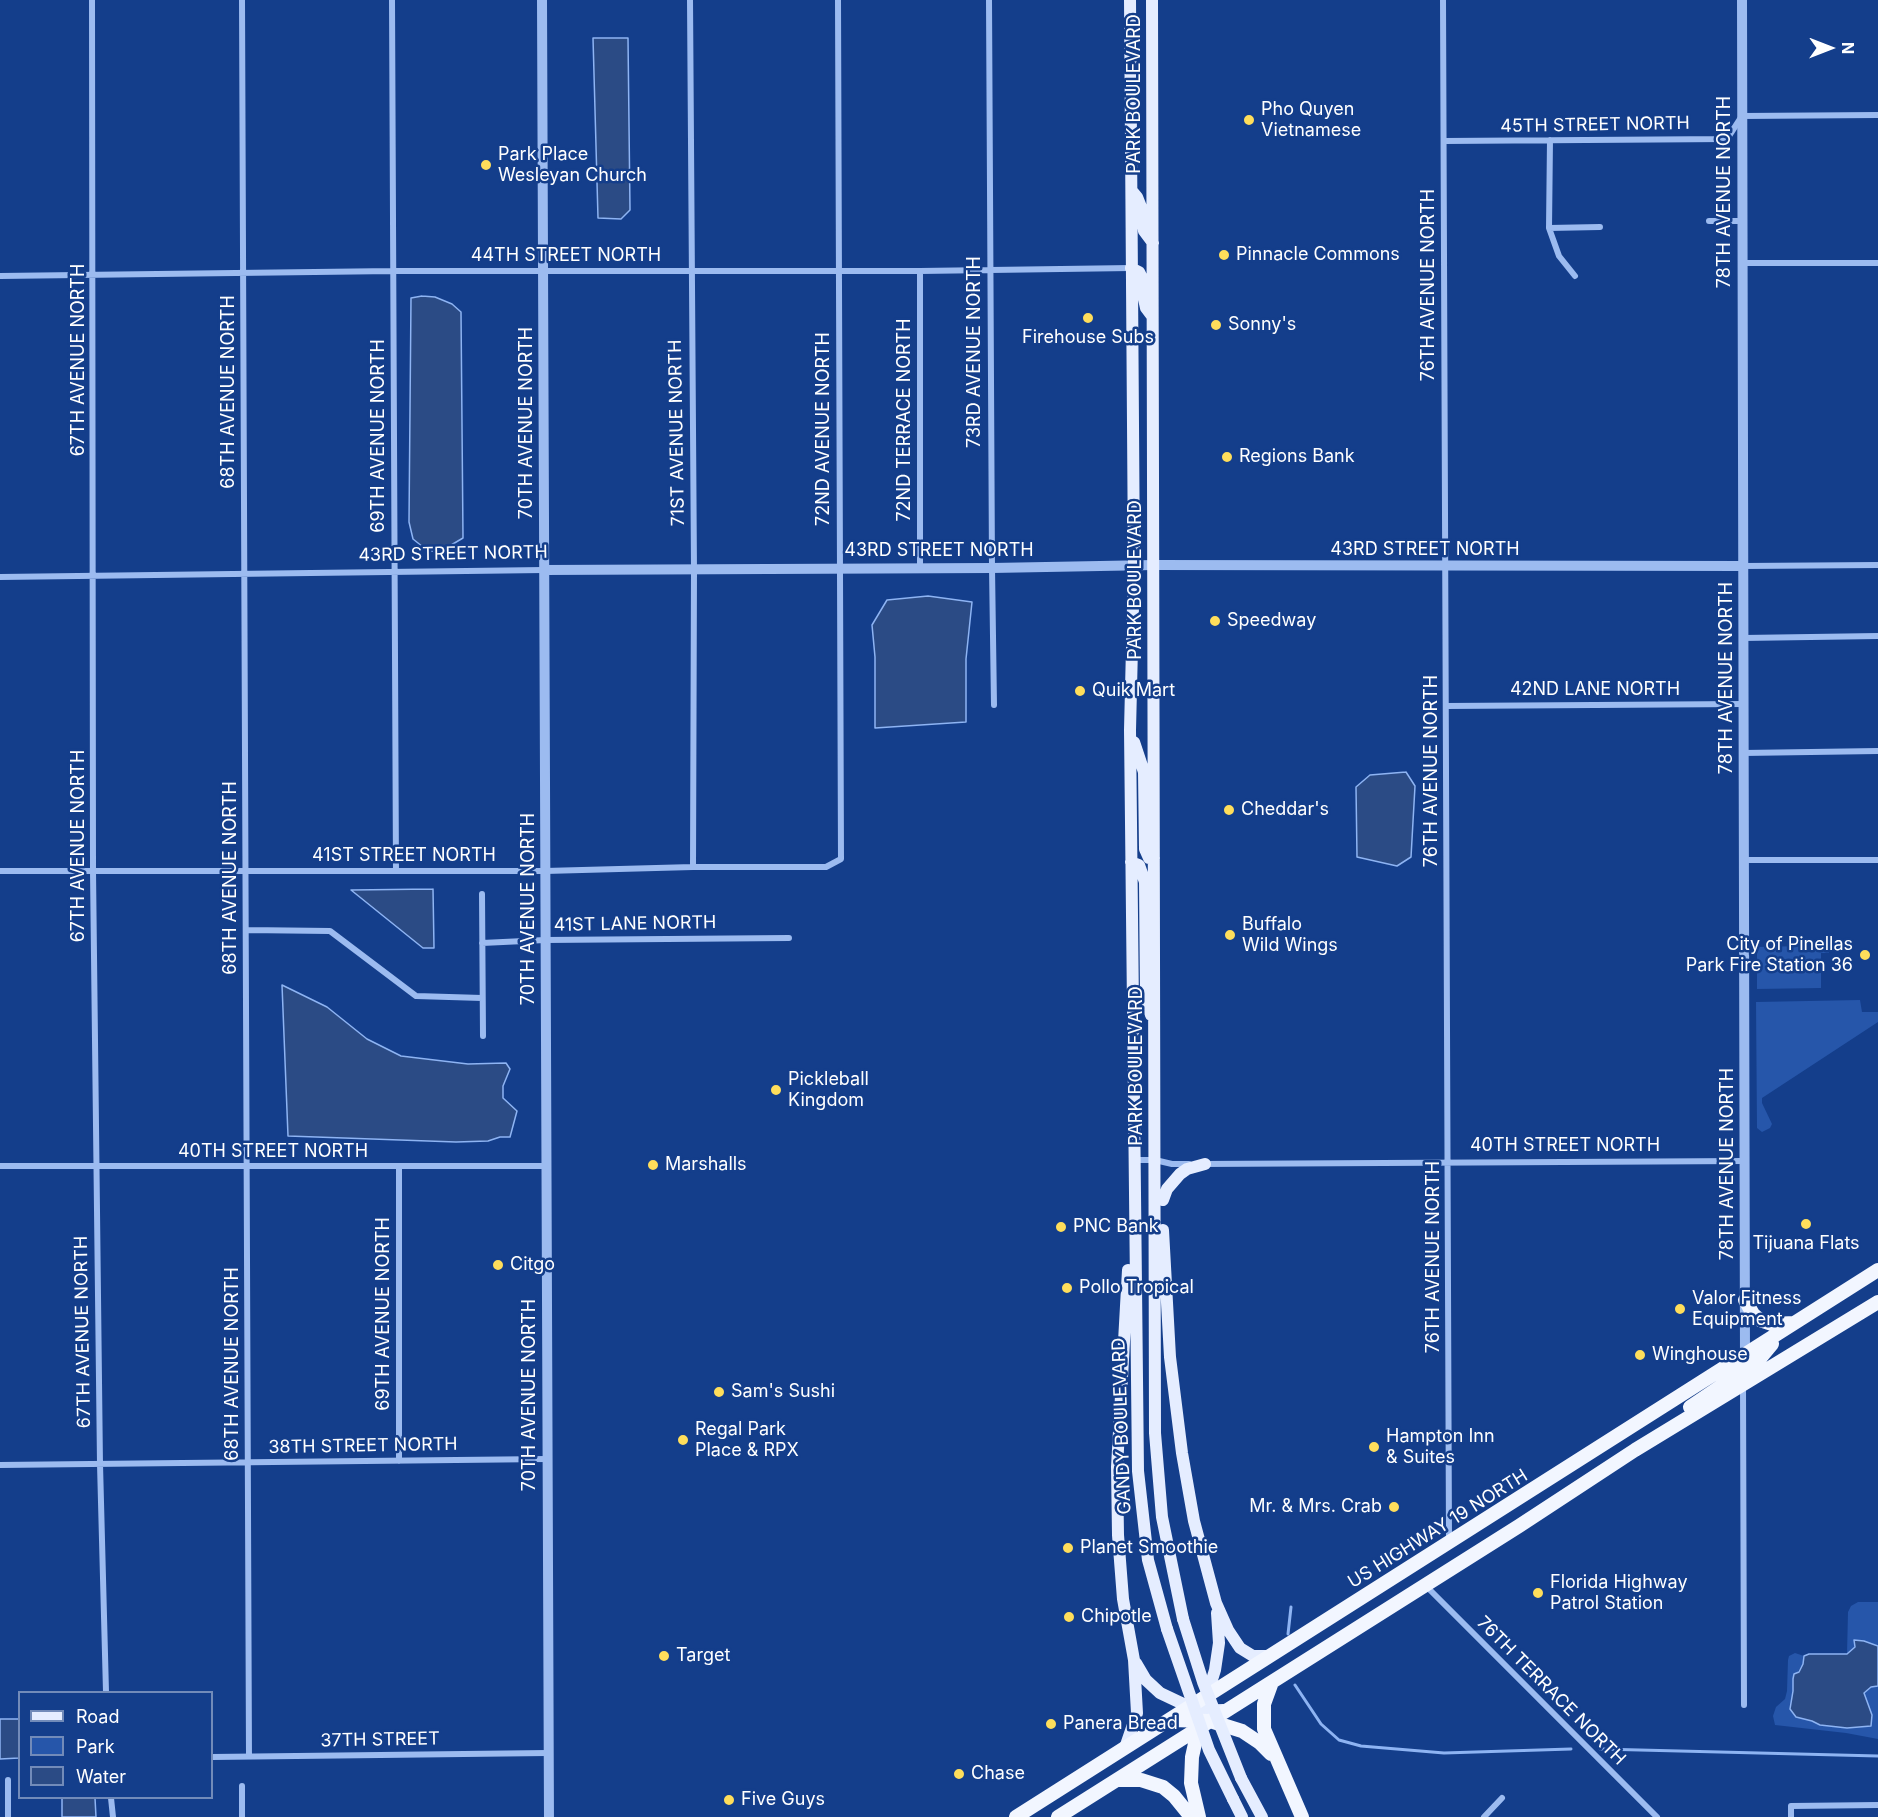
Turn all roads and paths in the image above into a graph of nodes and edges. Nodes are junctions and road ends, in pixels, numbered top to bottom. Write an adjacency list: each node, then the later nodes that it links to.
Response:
1 (92, 0): 32 (street, 67TH AVENUE NORTH)
2 (242, 0): 31 (street, 68TH AVENUE NORTH)
3 (392, 0): 29 (street, 69TH AVENUE NORTH)
4 (542, 0): 30 (street, 70TH AVENUE NORTH)
5 (690, 0): 26 (street, 71ST AVENUE NORTH)
6 (838, 0): 27 (street, 72ND AVENUE NORTH)
7 (989, 0): 25 (street, 73RD AVENUE NORTH)
8 (1130, 0): 16 (main road, PARK BOULEVARD)
9 (1152, 0): 21 (main road, PARK BOULEVARD)
10 (1443, 0): 15 (street, 76TH AVENUE NORTH)
11 (1742, 0): 13 (street, 78TH AVENUE NORTH)
12 (1878, 115): 13 (street)
13 (1742, 116): 14 (street, 45TH STREET NORTH); 18 (street, 78TH AVENUE NORTH)
14 (1550, 140): 15 (street, 45TH STREET NORTH); 20 (street)
15 (1444, 141): 40 (street, 76TH AVENUE NORTH)
16 (1131, 190): 21 (main road); 24 (main road, PARK BOULEVARD)
17 (1709, 221): 18 (street)
18 (1742, 221): 22 (street, 78TH AVENUE NORTH)
19 (1600, 227): 20 (street)
20 (1548, 228): 34 (street)
21 (1153, 243): 35 (main road, PARK BOULEVARD)
22 (1742, 263): 23 (street); 39 (street, 78TH AVENUE NORTH)
23 (1878, 264)
24 (1131, 267): 25 (street, 44TH STREET NORTH); 35 (main road); 36 (main road, PARK BOULEVARD)
25 (990, 270): 28 (street, 44TH STREET NORTH); 42 (street, 73RD AVENUE NORTH)
26 (690, 271): 27 (street, 44TH STREET NORTH); 30 (street, 44TH STREET NORTH); 43 (street, 71ST AVENUE NORTH)
27 (838, 271): 28 (street, 44TH STREET NORTH); 44 (street, 72ND AVENUE NORTH)
28 (920, 271): 41 (street, 72ND TERRACE NORTH)
29 (393, 272): 30 (street, 44TH STREET NORTH); 31 (street, 44TH STREET NORTH); 46 (street, 69TH AVENUE NORTH)
30 (543, 272): 45 (street, 70TH AVENUE NORTH)
31 (243, 273): 32 (street, 44TH STREET NORTH); 47 (street, 68TH AVENUE NORTH)
32 (93, 275): 33 (street, 44TH STREET NORTH); 48 (street, 67TH AVENUE NORTH)
33 (0, 276)
34 (1575, 276)
35 (1154, 318): 37 (main road, PARK BOULEVARD)
36 (1134, 565): 37 (street, 43RD STREET NORTH); 42 (street, 43RD STREET NORTH); 55 (main road, PARK BOULEVARD)
37 (1154, 565): 40 (street, 43RD STREET NORTH); 58 (main road, PARK BOULEVARD)
38 (1878, 565): 39 (street, 43RD STREET NORTH)
39 (1743, 566): 40 (street, 43RD STREET NORTH); 51 (street, 78TH AVENUE NORTH)
40 (1446, 567): 54 (street, 76TH AVENUE NORTH)
41 (920, 568): 42 (street, 43RD STREET NORTH); 44 (street, 43RD STREET NORTH)
42 (992, 568): 53 (street, 73RD AVENUE NORTH)
43 (694, 569): 44 (street, 43RD STREET NORTH); 45 (street, 43RD STREET NORTH); 63 (street, 71ST AVENUE NORTH)
44 (840, 569): 59 (street, 72ND AVENUE NORTH)
45 (544, 570): 46 (street, 43RD STREET NORTH); 68 (street, 70TH AVENUE NORTH)
46 (394, 571): 47 (street, 43RD STREET NORTH); 67 (street, 69TH AVENUE NORTH)
47 (244, 574): 48 (street, 43RD STREET NORTH); 66 (street, 68TH AVENUE NORTH)
48 (94, 576): 49 (street, 43RD STREET NORTH); 65 (street, 67TH AVENUE NORTH)
49 (0, 577)
50 (1878, 636): 51 (street)
51 (1743, 638): 52 (street, 78TH AVENUE NORTH)
52 (1743, 704): 54 (street, 42ND LANE NORTH); 57 (street, 78TH AVENUE NORTH)
53 (994, 705)
54 (1446, 706): 79 (street, 76TH AVENUE NORTH)
55 (1130, 730): 58 (main road); 62 (main road, PARK BOULEVARD)
56 (1878, 751): 57 (street)
57 (1743, 753): 60 (street, 78TH AVENUE NORTH)
58 (1154, 858): 75 (main road, PARK BOULEVARD)
59 (841, 859): 63 (street, 41ST STREET NORTH)
60 (1743, 860): 61 (street); 80 (street, 78TH AVENUE NORTH)
61 (1878, 860)
62 (1131, 862): 75 (main road); 77 (main road, PARK BOULEVARD)
63 (693, 867): 68 (street, 41ST STREET NORTH)
64 (0, 871): 65 (street, 41ST STREET NORTH)
65 (93, 871): 66 (street, 41ST STREET NORTH); 83 (street, 67TH AVENUE NORTH)
66 (246, 871): 67 (street, 41ST STREET NORTH); 70 (street, 68TH AVENUE NORTH)
67 (396, 871): 68 (street, 41ST STREET NORTH)
68 (545, 872): 72 (street, 70TH AVENUE NORTH)
69 (482, 894): 73 (street)
70 (246, 930): 74 (street); 85 (street, 68TH AVENUE NORTH)
71 (789, 938): 72 (street, 41ST LANE NORTH)
72 (545, 940): 73 (street, 41ST LANE NORTH); 84 (street, 70TH AVENUE NORTH)
73 (482, 943): 74 (street)
74 (482, 998): 76 (street)
75 (1155, 1027): 78 (main road, PARK BOULEVARD)
76 (483, 1036)
77 (1133, 1160): 78 (street, 40TH STREET NORTH); 88 (main road, GANDY BOULEVARD)
78 (1155, 1160): 81 (street, 40TH STREET NORTH); 87 (main road); 133 (main road, GANDY BOULEVARD, bridge)
79 (1448, 1161): 80 (street, 40TH STREET NORTH); 81 (street, 40TH STREET NORTH); 102 (street, 76TH AVENUE NORTH)
80 (1744, 1161): 90 (street, 78TH AVENUE NORTH)
81 (1205, 1164): 87 (main road)
82 (0, 1166): 83 (street, 40TH STREET NORTH)
83 (96, 1166): 85 (street, 40TH STREET NORTH); 100 (street, 67TH AVENUE NORTH)
84 (546, 1166): 86 (street, 40TH STREET NORTH); 97 (street, 70TH AVENUE NORTH)
85 (247, 1167): 86 (street, 40TH STREET NORTH); 99 (street, 68TH AVENUE NORTH)
86 (399, 1167): 98 (street, 69TH AVENUE NORTH)
87 (1163, 1200): 104 (main road)
88 (1134, 1207): 106 (main road); 132 (main road, GANDY BOULEVARD, bridge)
89 (1878, 1270): 92 (highway, US HIGHWAY 19 NORTH)
90 (1745, 1300): 92 (highway); 94 (street, 78TH AVENUE NORTH)
91 (1878, 1302): 95 (highway, US HIGHWAY 19 NORTH)
92 (1796, 1323): 93 (highway, US HIGHWAY 19 NORTH)
93 (1781, 1333): 94 (highway, US HIGHWAY 19 NORTH); 95 (highway)
94 (1745, 1356): 96 (highway); 102 (highway, US HIGHWAY 19 NORTH)
95 (1743, 1384): 96 (highway, US HIGHWAY 19 NORTH); 111 (street)
96 (1635, 1450): 103 (highway, US HIGHWAY 19 NORTH)
97 (547, 1459): 98 (street, 38TH STREET NORTH); 114 (street, 70TH AVENUE NORTH)
98 (399, 1461): 99 (street, 38TH STREET NORTH)
99 (248, 1462): 100 (street, 38TH STREET NORTH); 115 (street, 68TH AVENUE NORTH)
100 (100, 1464): 101 (street, 38TH STREET NORTH); 109 (street, 67TH AVENUE NORTH)
101 (0, 1465)
102 (1449, 1542): 105 (highway, US HIGHWAY 19 NORTH)
103 (1425, 1586): 107 (highway, US HIGHWAY 19 NORTH); 136 (street, 76TH TERRACE NORTH)
104 (1216, 1603): 105 (main road); 110 (main road)
105 (1270, 1656): 108 (highway, US HIGHWAY 19 NORTH)
106 (1134, 1660): 112 (main road); 113 (main road)
107 (1272, 1682): 112 (highway, US HIGHWAY 19 NORTH); 117 (highway)
108 (1224, 1686): 110 (highway, US HIGHWAY 19 NORTH); 112 (highway)
109 (106, 1691)
110 (1209, 1696): 112 (highway, US HIGHWAY 19 NORTH)
111 (1744, 1705)
112 (1200, 1717): 113 (highway); 117 (highway); 119 (highway, US HIGHWAY 19 NORTH); 131 (highway)
113 (1125, 1748): 128 (highway)
114 (548, 1753): 115 (street, 37TH STREET); 127 (street, 70TH AVENUE NORTH)
115 (249, 1756): 116 (street, 37TH STREET)
116 (213, 1757)
117 (1278, 1763): 134 (highway)
118 (8, 1780): 124 (street)
119 (1116, 1780): 129 (highway, US HIGHWAY 19 NORTH); 130 (highway)
120 (242, 1786): 126 (street)
121 (1502, 1798): 135 (street)
122 (111, 1799): 125 (street)
123 (1878, 1805): 137 (street)
124 (8, 1817)
125 (112, 1817)
126 (242, 1817)
127 (549, 1817)
128 (1016, 1817)
129 (1058, 1817)
130 (1191, 1817)
131 (1199, 1817)
132 (1242, 1817)
133 (1262, 1817)
134 (1302, 1817)
135 (1484, 1817)
136 (1657, 1817)
137 (1791, 1817)

